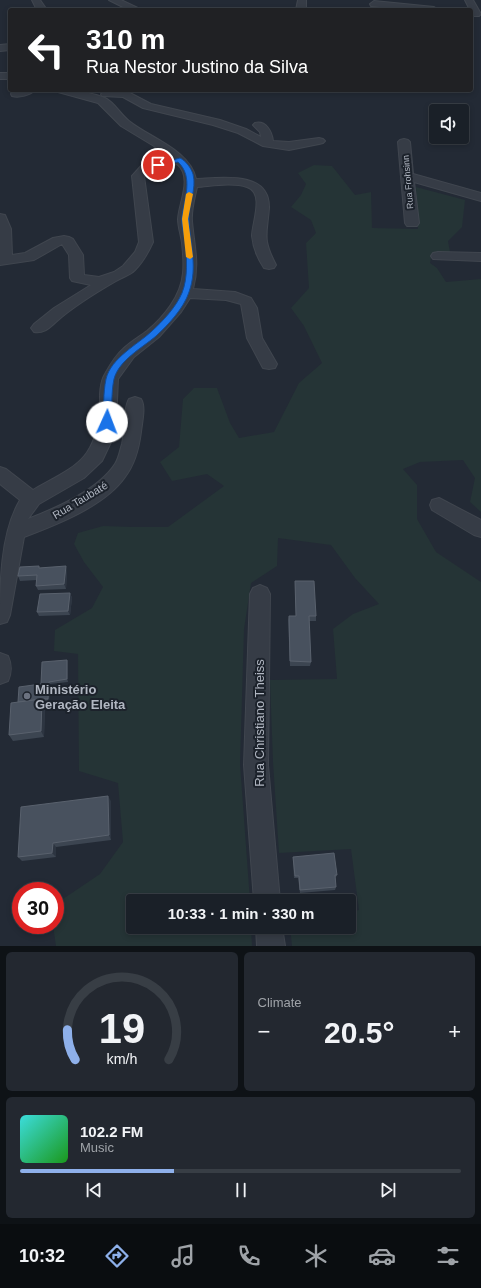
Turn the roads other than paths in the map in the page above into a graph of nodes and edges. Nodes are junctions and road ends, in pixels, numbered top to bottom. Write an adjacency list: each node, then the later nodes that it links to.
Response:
1 (113, 0): 4 (street)
2 (469, 0): 6 (street)
3 (374, 3): 5 (street)
4 (132, 8)
5 (417, 8)
6 (476, 14)
7 (23, 92): 9 (street)
8 (78, 92): 10 (street)
9 (16, 94)
10 (106, 95): 13 (street); 15 (street)
11 (259, 125): 13 (street)
12 (319, 141): 13 (street)
13 (263, 142)
14 (404, 142): 16 (street, Rua Frohsinn)
15 (180, 160): 17 (street); 25 (street)
16 (407, 176): 18 (street); 20 (street, Rua Frohsinn)
17 (191, 183): 24 (street); 26 (street)
18 (481, 197)
19 (0, 218): 23 (street)
20 (412, 223)
21 (438, 256): 22 (street)
22 (481, 257)
23 (2, 263): 25 (street)
24 (269, 265)
25 (120, 275): 27 (street)
26 (186, 293): 28 (street); 31 (street)
27 (39, 328)
28 (269, 364)
29 (135, 402): 34 (street, Rua Taubaté)
30 (0, 474): 31 (street)
31 (32, 499): 34 (street)
32 (439, 505): 33 (street)
33 (481, 529)
34 (15, 532): 36 (street)
35 (260, 594): 40 (street, Rua Christiano Theiss)
36 (2, 595): 37 (street)
37 (0, 615)
38 (0, 663): 39 (street)
39 (0, 674)
40 (266, 894)
41 (270, 934): 42 (street)
42 (271, 946)

